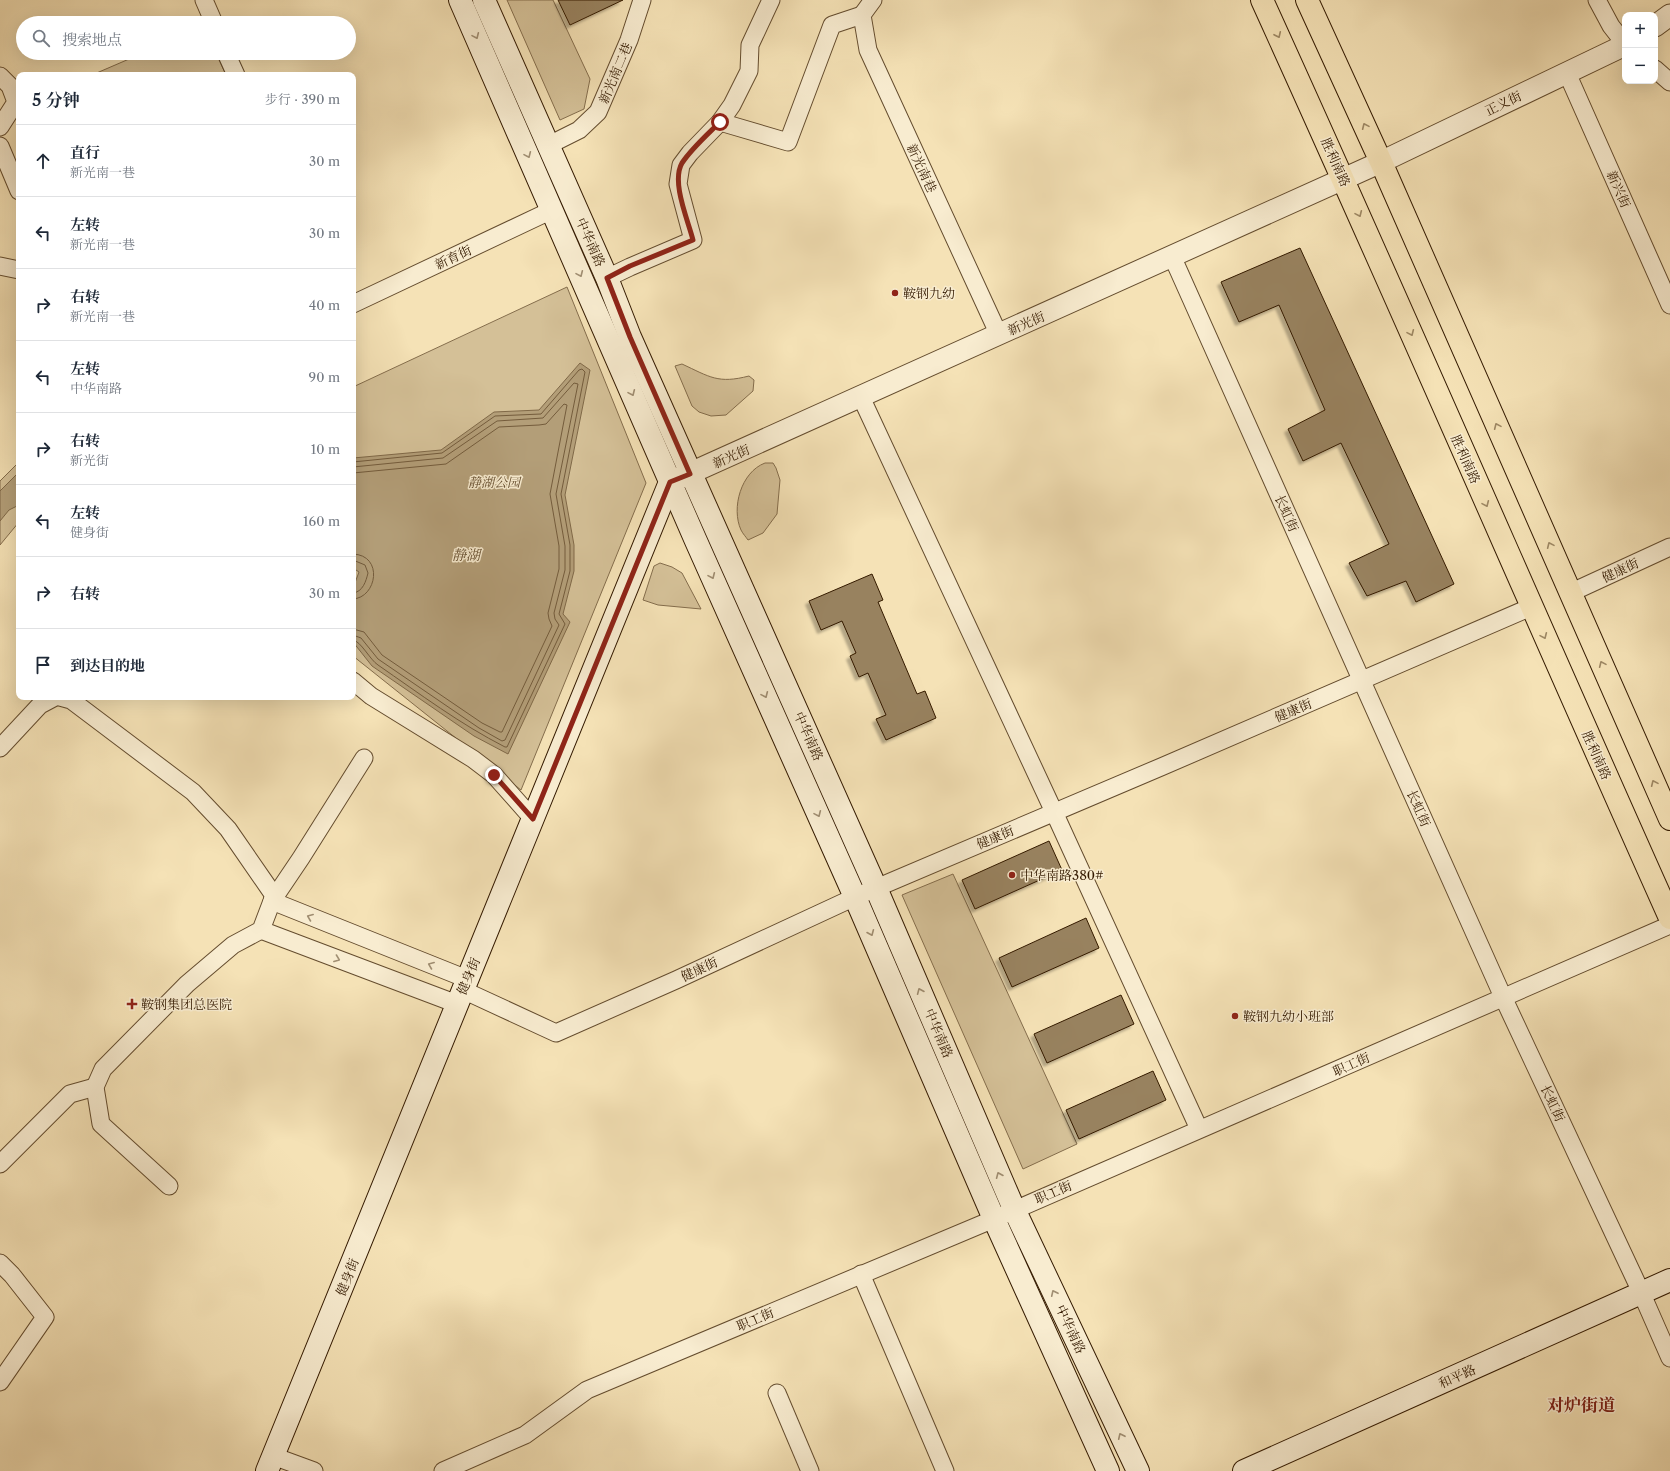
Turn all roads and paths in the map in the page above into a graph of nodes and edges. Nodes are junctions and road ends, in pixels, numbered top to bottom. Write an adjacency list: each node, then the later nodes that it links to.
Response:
1 (204, 0): 12 (street)
2 (460, 0): 29 (main road, 中华南路, one-way to 29)
3 (484, 0): 24 (main road, 中华南路)
4 (642, 0): 24 (street, 新光南二巷)
5 (771, 0): 22 (street)
6 (874, 0): 10 (street)
7 (1262, 0): 27 (main road, 胜利南路, one-way to 27)
8 (1307, 0): 26 (main road, one-way to 8)
9 (1597, 0): 14 (street)
10 (862, 15): 22 (street); 36 (street, 新光南巷)
11 (1670, 15): 13 (street)
12 (211, 16)
13 (1658, 24)
14 (1622, 40)
15 (1622, 46): 19 (street, 正义街)
16 (229, 60): 17 (street)
17 (235, 72)
18 (1658, 72): 21 (street)
19 (1567, 73): 26 (street, 正义街); 35 (street, 新兴街)
20 (0, 76): 23 (street)
21 (1670, 82)
22 (720, 122): 33 (street)
23 (0, 127)
24 (549, 145): 33 (main road, 中华南路)
25 (0, 146): 28 (street)
26 (1381, 162): 27 (street, 新光街); 41 (main road, one-way to 26)
27 (1343, 179): 30 (street, 新光街); 42 (main road, 胜利南路, one-way to 42)
28 (16, 183)
29 (552, 210): 34 (street, 新育街); 39 (main road, 中华南路, one-way to 39)
30 (1172, 256): 36 (street, 新光街); 43 (street, 长虹街)
31 (0, 266): 32 (street)
32 (16, 269)
33 (607, 278): 38 (main road, 中华南路)
34 (356, 303)
35 (1670, 305)
36 (999, 335): 37 (street, 新光街)
37 (861, 397): 38 (street, 新光街); 49 (street)
38 (690, 474): 39 (street, 新光街); 52 (main road, 中华南路)
39 (670, 482): 50 (main road, 健身街); 53 (main road, 中华南路, one-way to 53)
40 (1670, 547): 41 (street, 健康街)
41 (1570, 593): 51 (main road, one-way to 41)
42 (1531, 607): 43 (street, 健康街); 55 (main road, 胜利南路, one-way to 55)
43 (1362, 680): 49 (street, 健康街); 59 (street, 长虹街)
44 (356, 684): 50 (street)
45 (49, 700): 47 (street)
46 (71, 700): 54 (street)
47 (0, 748)
48 (364, 758): 54 (street)
49 (1054, 812): 52 (street, 健康街); 61 (street)
50 (533, 819): 58 (main road, 健身街)
51 (1670, 819)
52 (876, 888): 53 (street, 健康街); 64 (main road, 中华南路, one-way to 52)
53 (855, 897): 58 (street, 健康街); 65 (main road, 中华南路, one-way to 65)
54 (273, 899): 57 (street); 58 (street, one-way to 54)
55 (1670, 918)
56 (1670, 925): 59 (street, 职工街)
57 (261, 930): 58 (street, one-way to 58); 60 (street)
58 (462, 991): 73 (main road, 健身街)
59 (1503, 997): 61 (street, 职工街); 69 (street, 长虹街)
60 (95, 1087): 62 (street); 63 (street)
61 (1199, 1129): 64 (street, 职工街)
62 (0, 1164)
63 (169, 1186)
64 (1014, 1209): 65 (street, 职工街); 79 (main road, 中华南路, one-way to 64)
65 (994, 1219): 67 (street, 职工街); 78 (main road, 中华南路)
66 (0, 1263): 71 (street)
67 (861, 1274): 75 (street, 职工街); 77 (street)
68 (1670, 1280): 69 (main road, 和平路)
69 (1641, 1292): 70 (street, 长虹街); 80 (main road, 和平路)
70 (1670, 1358)
71 (0, 1382)
72 (777, 1393): 76 (street)
73 (270, 1463): 74 (street)
74 (314, 1471)
75 (443, 1471)
76 (810, 1471)
77 (945, 1471)
78 (1108, 1471)
79 (1138, 1471)
80 (1244, 1471)

